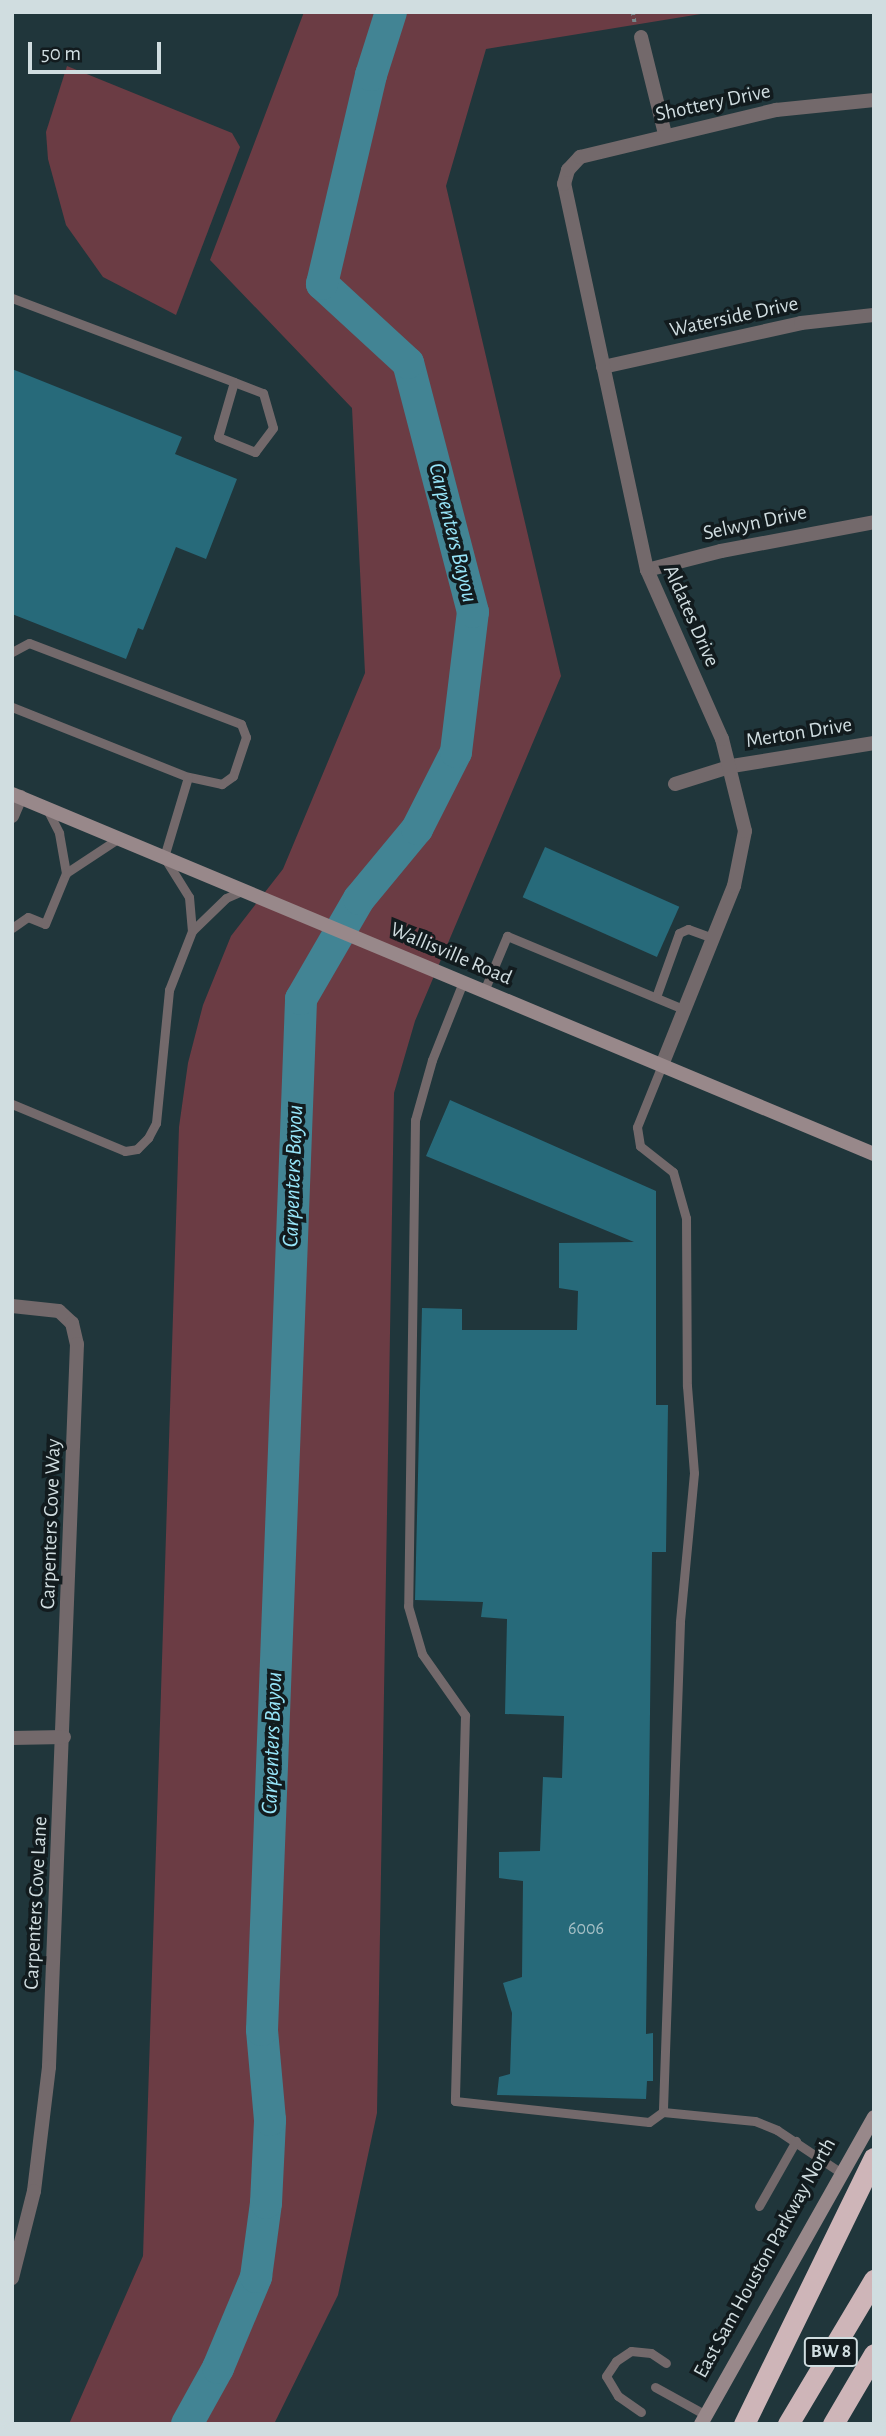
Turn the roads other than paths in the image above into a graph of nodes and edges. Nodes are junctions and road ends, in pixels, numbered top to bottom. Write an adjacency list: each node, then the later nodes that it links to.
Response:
1 (641, 37): 3 (street)
2 (874, 100): 3 (street, Shottery Drive)
3 (665, 134): 4 (street, Shottery Drive)
4 (568, 170): 7 (street, Aldates Drive)
5 (12, 298): 8 (lane)
6 (874, 315): 7 (street, Waterside Drive)
7 (603, 367): 10 (street, Aldates Drive)
8 (234, 382): 8 (lane)
9 (874, 522): 10 (street, Selwyn Drive)
10 (647, 570): 14 (street, Aldates Drive)
11 (12, 652): 15 (lane)
12 (12, 707): 15 (lane)
13 (874, 743): 14 (street, Merton Drive)
14 (732, 766): 16 (street, Merton Drive); 26 (street, Aldates Drive)
15 (188, 777): 21 (lane)
16 (675, 784)
17 (16, 795): 18 (main road, Wallisville Road); 19 (street)
18 (47, 808): 20 (main road, Wallisville Road); 22 (lane)
19 (12, 816)
20 (119, 838): 21 (main road, Wallisville Road); 22 (lane)
21 (164, 857): 23 (main road, Wallisville Road); 25 (lane)
22 (66, 873): 24 (lane)
23 (244, 890): 25 (lane); 27 (main road, Wallisville Road)
24 (12, 928)
25 (192, 931): 32 (lane)
26 (713, 938): 29 (lane); 30 (street, Aldates Drive)
27 (463, 982): 28 (main road, Wallisville Road); 37 (lane)
28 (484, 991): 29 (lane); 31 (main road, Wallisville Road)
29 (656, 998): 30 (lane)
30 (683, 1009): 31 (street, Aldates Drive)
31 (662, 1065): 33 (main road, Wallisville Road); 37 (lane)
32 (12, 1104)
33 (874, 1154)
34 (12, 1306): 35 (street, Carpenters Cove Way)
35 (64, 1737): 36 (street); 43 (street, Carpenters Cove Lane)
36 (12, 1738)
37 (663, 2112): 39 (lane)
38 (874, 2117): 41 (main road, East Sam Houston Parkway North)
39 (796, 2141): 41 (lane); 42 (lane)
40 (874, 2158): 50 (highway)
41 (840, 2172): 49 (main road, East Sam Houston Parkway North)
42 (759, 2206)
43 (12, 2278)
44 (874, 2280): 51 (highway, BW 8)
45 (874, 2354): 52 (highway, BW 8)
46 (666, 2363): 48 (lane)
47 (655, 2387): 49 (lane)
48 (641, 2412)
49 (703, 2419)
50 (744, 2424)
51 (788, 2424)
52 (833, 2424)

